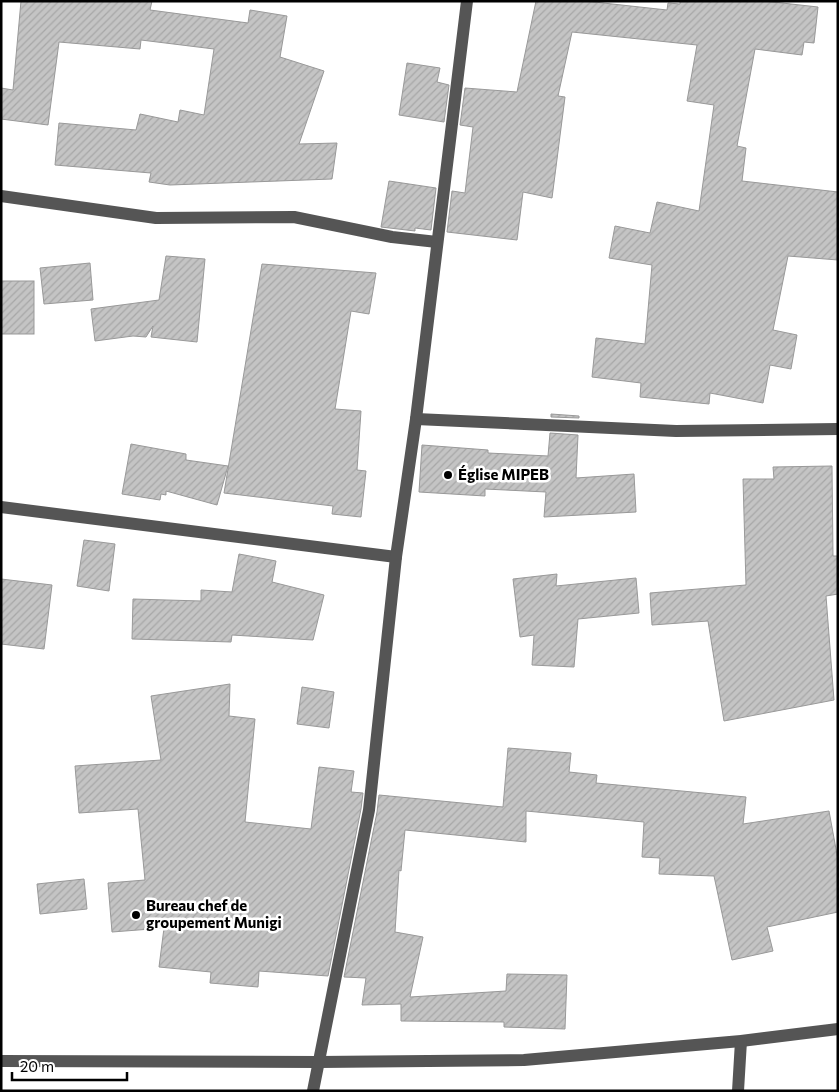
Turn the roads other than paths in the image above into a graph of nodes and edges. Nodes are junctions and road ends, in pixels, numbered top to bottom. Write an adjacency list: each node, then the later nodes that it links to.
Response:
1 (467, 1): 3 (street)
2 (1, 196): 3 (street)
3 (437, 242): 4 (street)
4 (416, 419): 5 (street); 7 (street)
5 (838, 429)
6 (1, 507): 7 (street)
7 (396, 557): 11 (street)
8 (838, 1029): 9 (street)
9 (741, 1041): 11 (street); 13 (street)
10 (1, 1061): 11 (street)
11 (319, 1062): 12 (street)
12 (313, 1091)
13 (738, 1091)

